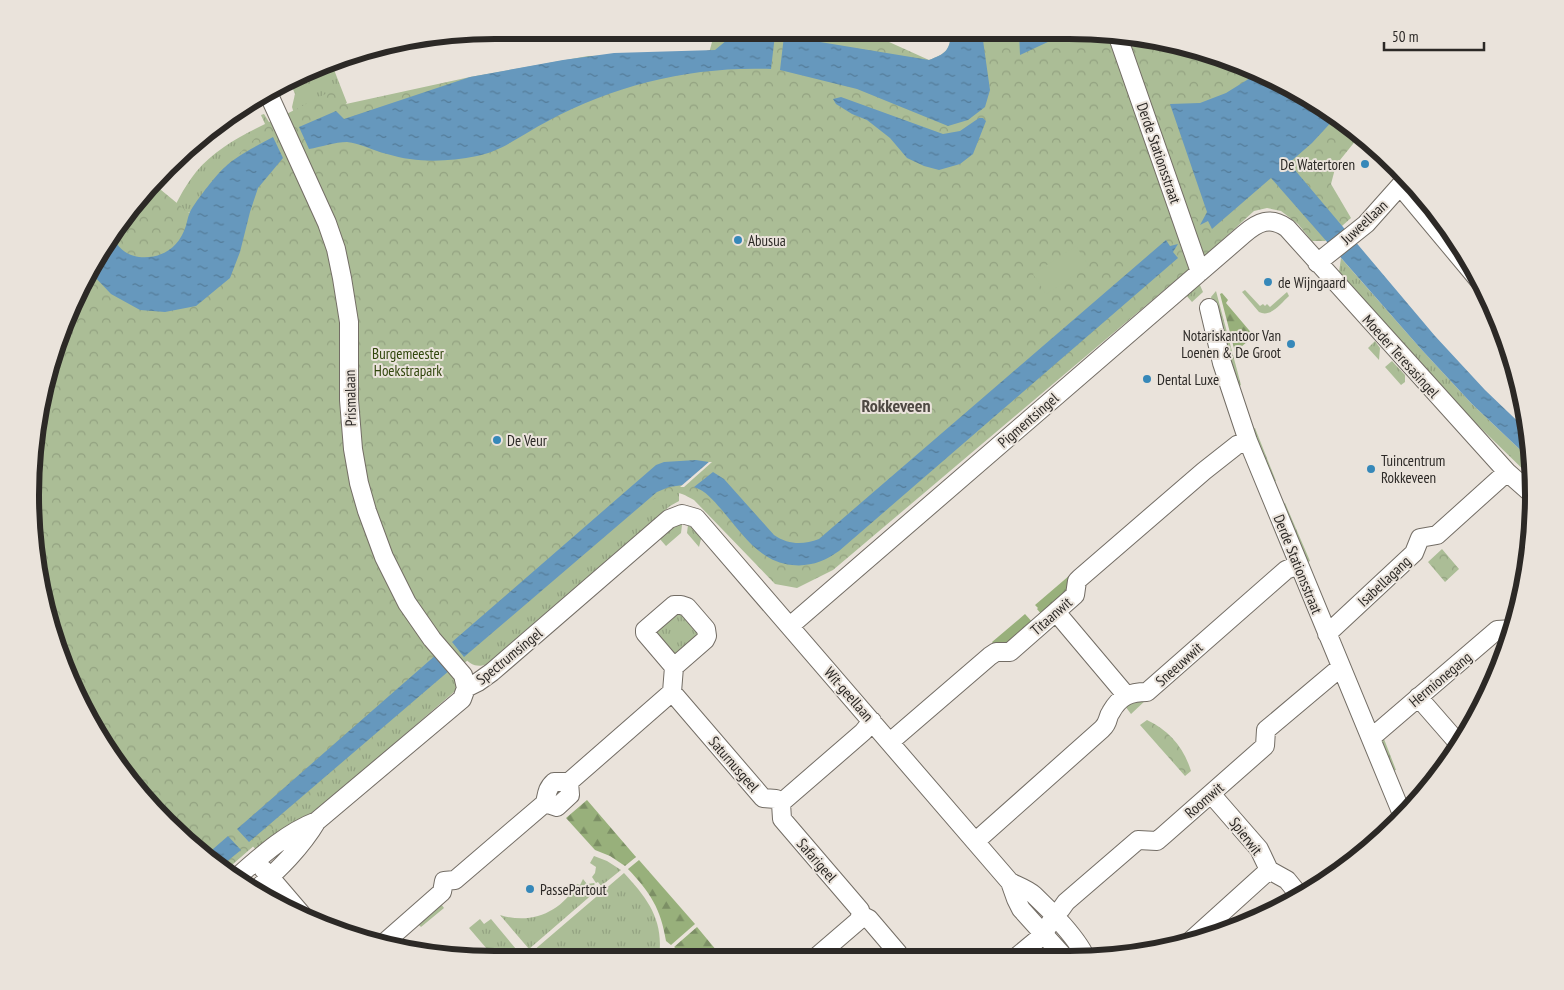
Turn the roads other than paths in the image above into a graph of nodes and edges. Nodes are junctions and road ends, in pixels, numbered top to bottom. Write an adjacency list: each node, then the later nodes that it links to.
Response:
1 (1120, 42): 6 (street, Derde Stationsstraat)
2 (270, 98): 19 (street, Prismalaan)
3 (1403, 184): 5 (street, Juweellaan)
4 (1270, 222): 5 (street, Moeder Teresasingel); 6 (street, Pigmentsingel)
5 (1317, 264): 9 (street, Moeder Teresasingel)
6 (1200, 272): 14 (street, Pigmentsingel)
7 (1209, 308): 8 (street, Derde Stationsstraat)
8 (1248, 441): 12 (street, Derde Stationsstraat); 13 (street, Titaanwit)
9 (1507, 472): 10 (street, Moeder Teresasingel); 16 (street, Isabellagang)
10 (1525, 488)
11 (682, 514): 14 (street, Wit-geellaan); 19 (street, Spectrumsingel)
12 (1298, 564): 16 (street, Derde Stationsstraat); 21 (street, Sneeuwwit)
13 (1056, 612): 21 (street); 26 (street, Titaanwit)
14 (790, 626): 23 (street, Wit-geellaan)
15 (1505, 630): 22 (street, Hermionegang)
16 (1327, 634): 18 (street, Derde Stationsstraat)
17 (674, 667): 20 (street)
18 (1342, 670): 24 (street, Derde Stationsstraat); 27 (street, Roomwit)
19 (464, 682): 30 (street, Spectrumsingel)
20 (672, 692): 28 (street, Saturnusgeel); 44 (street)
21 (1126, 695): 31 (street)
22 (1418, 697): 24 (street, Hermionegang); 25 (street)
23 (872, 721): 26 (street, Wit-geellaan); 28 (street)
24 (1371, 738): 29 (street, Derde Stationsstraat)
25 (1454, 738)
26 (890, 742): 31 (street, Wit-geellaan)
27 (1212, 795): 33 (street, Spierwit); 41 (street, Roomwit)
28 (781, 803): 40 (street, Safarigeel)
29 (1400, 809)
30 (317, 822): 32 (street, Spectrumsingel); 35 (street, Spectrumsingel)
31 (976, 841): 36 (street, Wit-geellaan)
32 (257, 860): 34 (street, Spectrumsingel); 35 (street)
33 (1269, 870): 38 (street, Spierwit); 42 (street)
34 (241, 873)
35 (270, 877): 37 (street, Spectrumsingel); 39 (street)
36 (1010, 882): 41 (street, Wit-geellaan); 43 (street, Wit-geellaan)
37 (260, 886)
38 (1296, 891)
39 (293, 904)
40 (861, 914): 45 (street); 46 (street, Safarigeel)
41 (1054, 916): 43 (street, Roomwit); 49 (street, Wit-geellaan)
42 (1201, 932)
43 (1043, 935): 47 (street); 48 (street, Wit-geellaan)
44 (389, 939)
45 (823, 951)
46 (896, 951)
47 (1024, 951)
48 (1058, 951)
49 (1082, 951)

